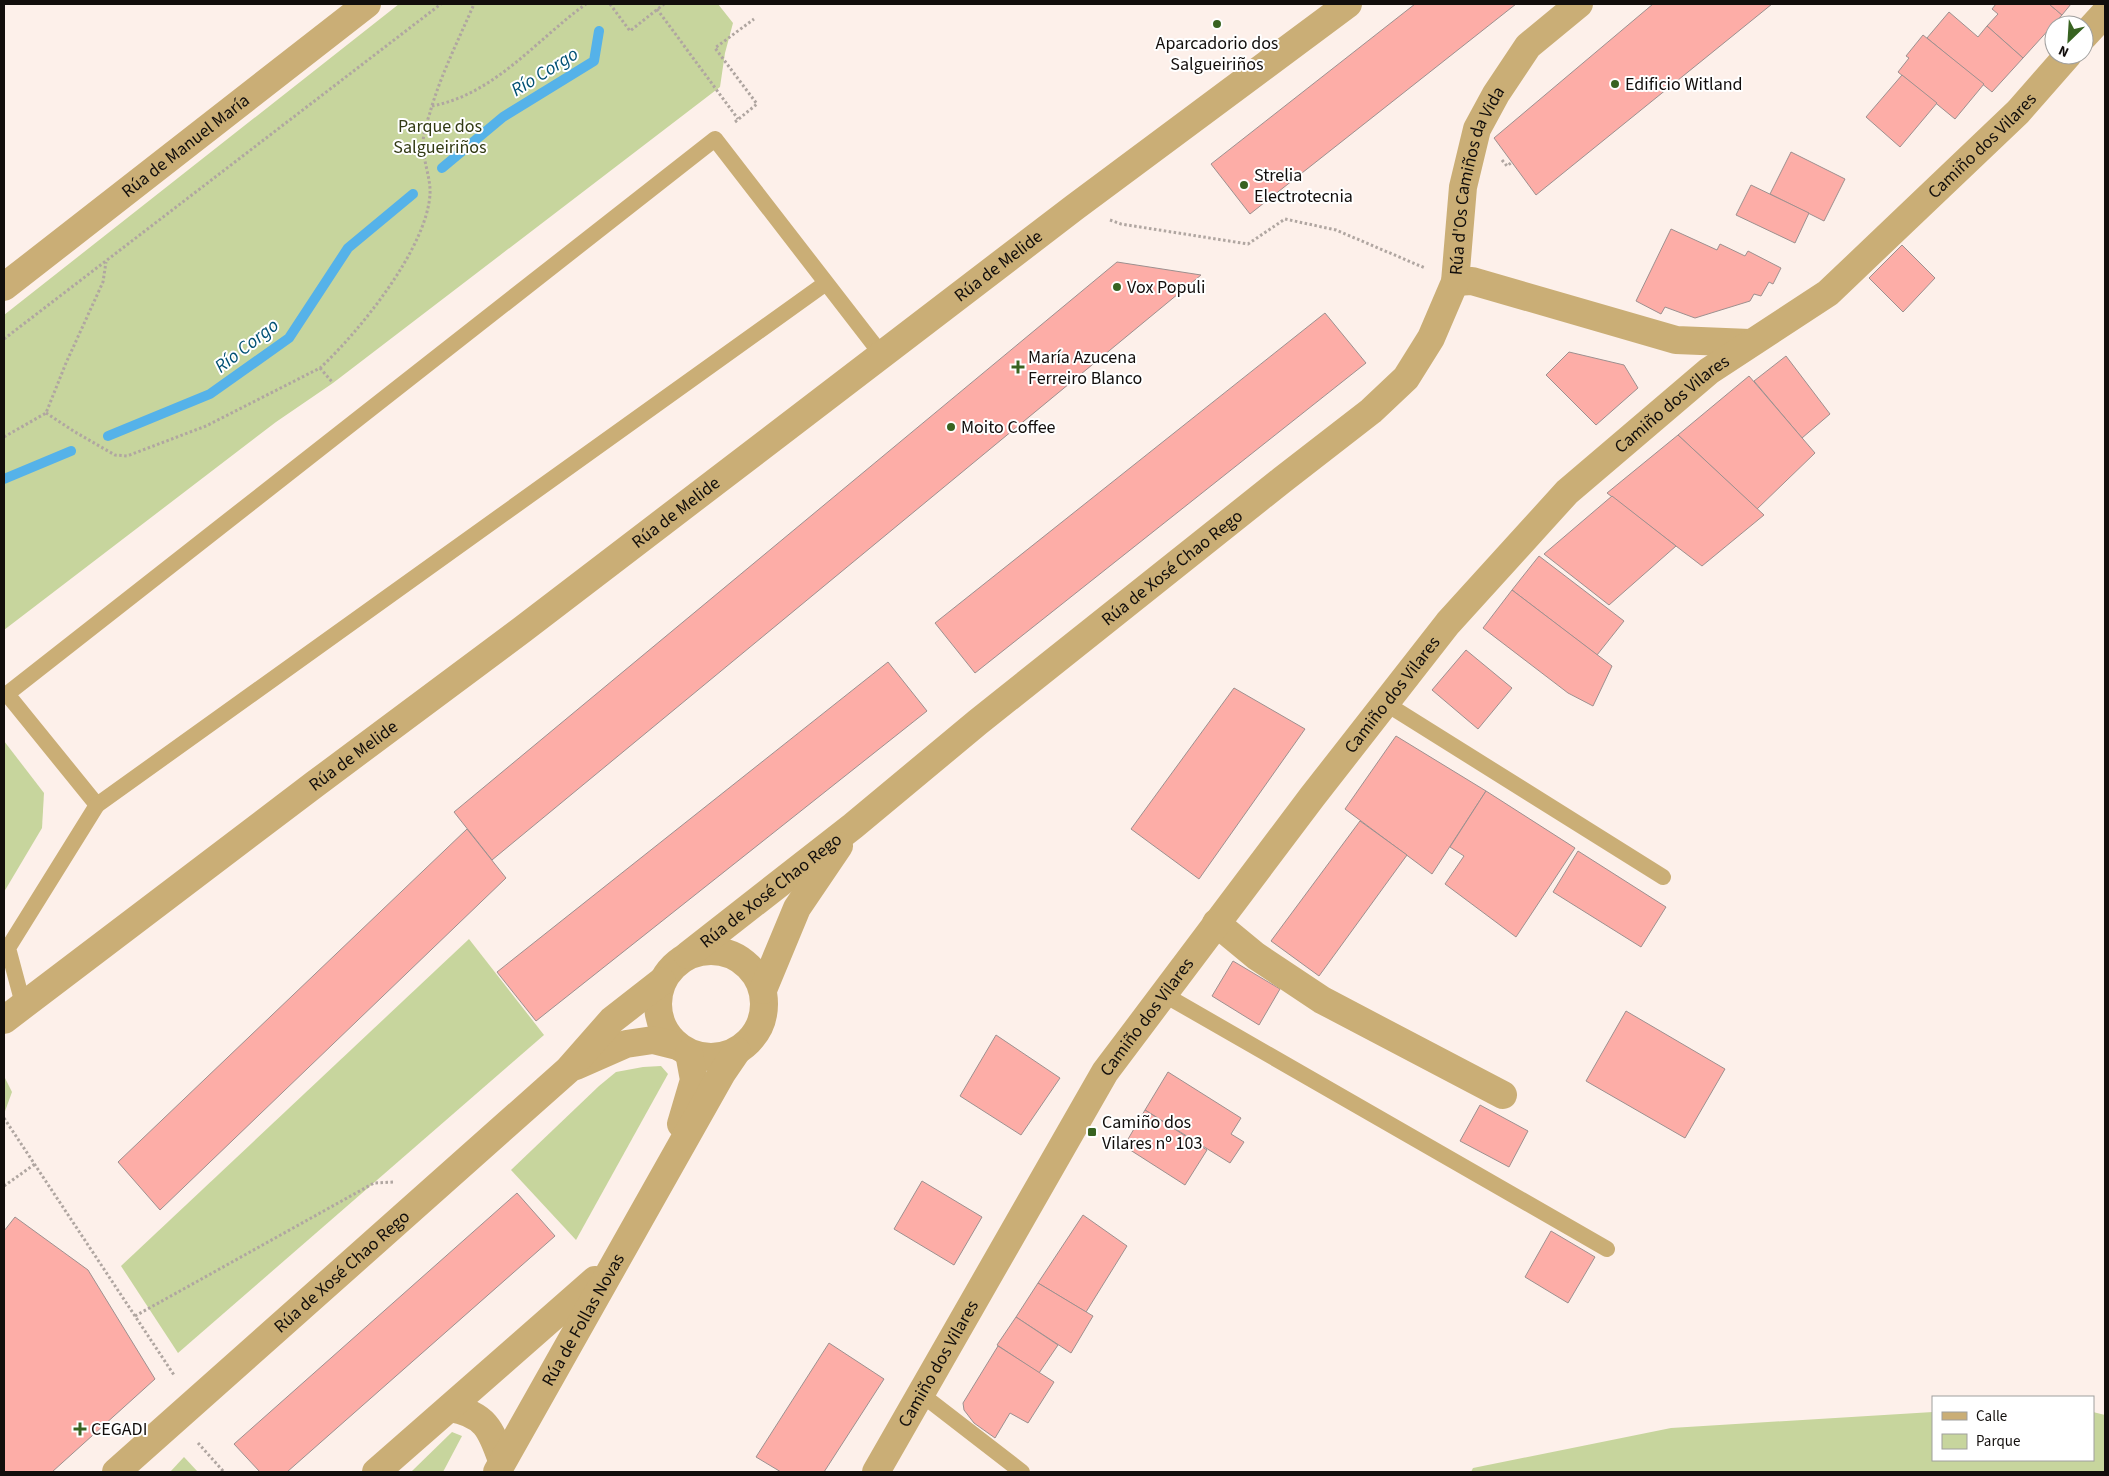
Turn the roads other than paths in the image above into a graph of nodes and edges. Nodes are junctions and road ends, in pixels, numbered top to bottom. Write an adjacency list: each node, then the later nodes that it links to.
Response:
1 (368, 4): 9 (street, Rúa de Manuel María)
2 (1348, 4): 12 (street, Rúa de Melide)
3 (1579, 4): 7 (street, Rúa d'Os Camiños da Vida)
4 (2105, 13): 5 (street)
5 (2094, 25)
6 (2059, 65): 11 (street, Camiño dos Vilares)
7 (1455, 282): 10 (street, Rúa d'Os Camiños da Vida); 16 (street, Rúa de Xosé Chao Rego)
8 (826, 283): 12 (lane); 15 (lane); 15 (lane)
9 (4, 286)
10 (1676, 340): 11 (street, Rúa d'Os Camiños da Vida); 13 (street, Rúa d'Os Camiños da Vida)
11 (1750, 343): 13 (street, Camiño dos Vilares)
12 (882, 354): 23 (street, Rúa de Melide)
13 (1709, 371): 14 (street, Camiño dos Vilares)
14 (1385, 703): 17 (lane); 18 (street, Camiño dos Vilares)
15 (97, 805): 23 (lane)
16 (853, 826): 19 (street, Rúa de Xosé Chao Rego); 21 (street, Rúa de Xosé Chao Rego)
17 (1663, 877)
18 (1216, 923): 22 (street, Camiño dos Vilares); 27 (street)
19 (688, 955): 20 (street); 21 (street)
20 (662, 981): 24 (street); 26 (street, Rúa de Xosé Chao Rego)
21 (763, 990): 25 (street)
22 (1163, 994): 29 (lane); 31 (street, Camiño dos Vilares)
23 (14, 1012)
24 (683, 1049): 25 (street); 26 (street, Rúa de Xosé Chao Rego); 28 (street, Rúa de Follas Novas)
25 (737, 1051): 28 (street, Rúa de Follas Novas)
26 (568, 1070): 34 (street, Rúa de Xosé Chao Rego)
27 (1503, 1095)
28 (669, 1166): 30 (street, Rúa de Follas Novas)
29 (1607, 1249)
30 (612, 1266): 32 (street); 33 (street, Rúa de Follas Novas)
31 (921, 1394): 36 (street, Camiño dos Vilares); 37 (lane)
32 (450, 1408): 33 (street); 35 (street)
33 (500, 1467)
34 (116, 1472)
35 (376, 1472)
36 (876, 1472)
37 (1022, 1472)

